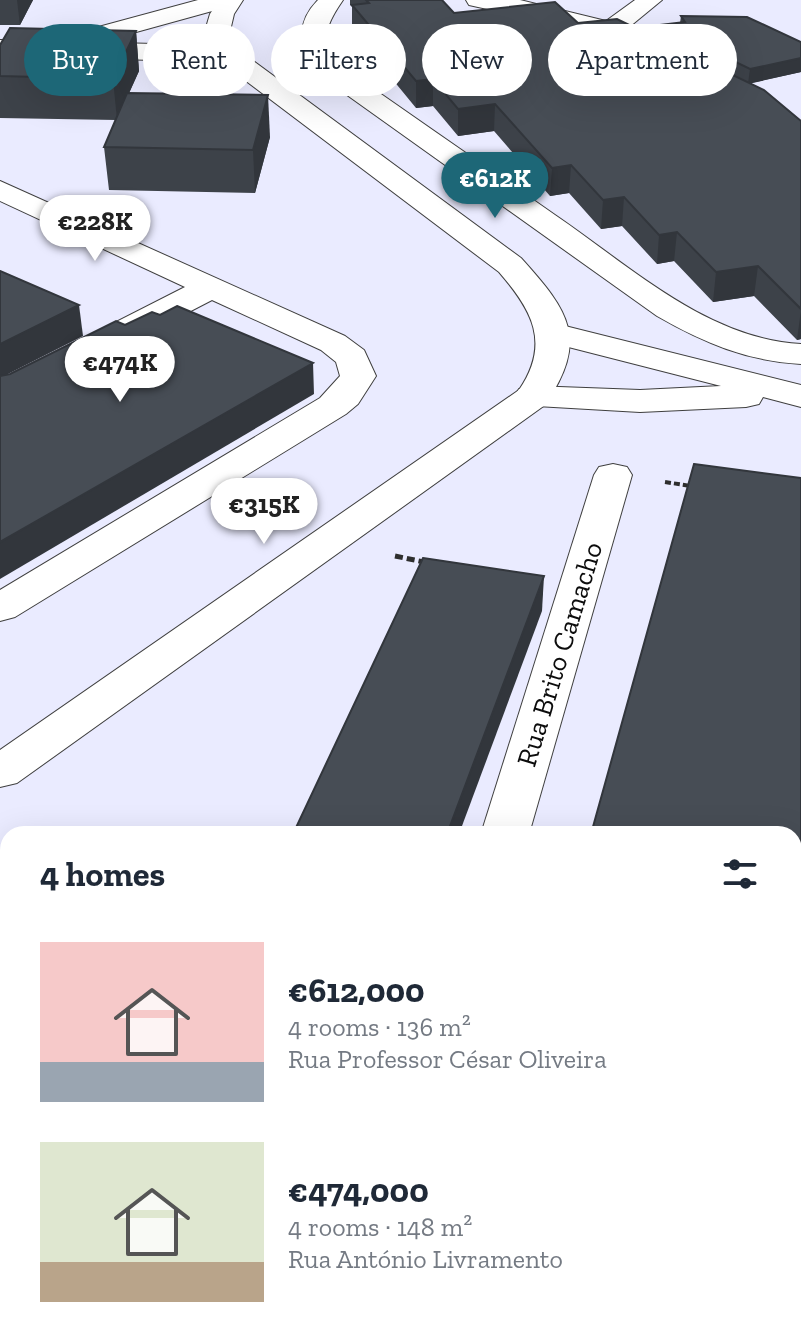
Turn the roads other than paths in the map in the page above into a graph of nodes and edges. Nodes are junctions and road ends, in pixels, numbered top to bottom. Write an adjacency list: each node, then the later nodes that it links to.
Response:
1 (225, 0): 9 (street)
2 (231, 0): 6 (street)
3 (331, 0): 16 (street)
4 (478, 0): 7 (street)
5 (650, 0): 8 (street)
6 (219, 24)
7 (592, 24)
8 (618, 24)
9 (127, 28)
10 (0, 48): 11 (street)
11 (24, 49)
12 (255, 75): 15 (street)
13 (0, 190): 14 (street)
14 (213, 286): 17 (street); 21 (street)
15 (553, 333): 18 (street); 19 (street)
16 (801, 354)
17 (0, 395)
18 (792, 395): 19 (street)
19 (532, 397): 22 (street)
20 (613, 475): 23 (street, Rua Brito Camacho)
21 (0, 608)
22 (0, 772)
23 (507, 826)

